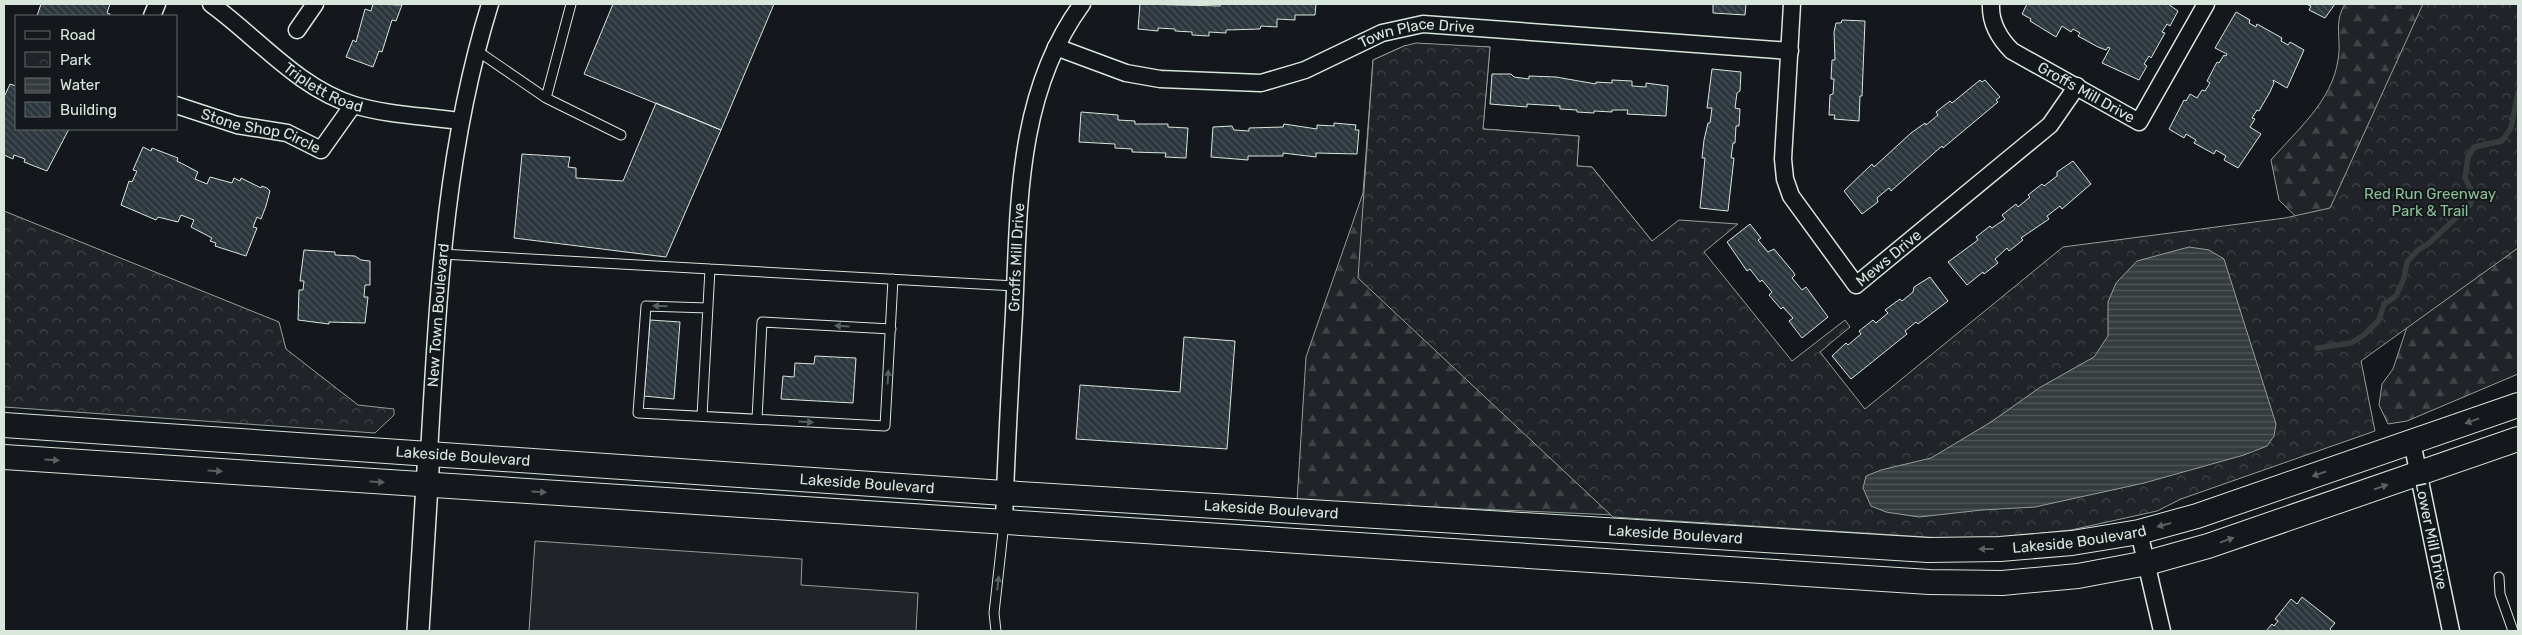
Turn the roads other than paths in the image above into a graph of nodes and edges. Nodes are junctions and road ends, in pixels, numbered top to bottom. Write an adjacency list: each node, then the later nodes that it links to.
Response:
1 (211, 4): 15 (street, Triplett Road)
2 (315, 4): 9 (street)
3 (490, 4): 11 (street, New Town Boulevard)
4 (571, 4): 14 (lane)
5 (1082, 4): 10 (street, Groffs Mill Drive)
6 (1792, 4): 12 (street, Mews Drive)
7 (1991, 4): 13 (street, Groffs Mill Drive)
8 (2206, 4): 13 (street, Groffs Mill Drive)
9 (297, 30)
10 (1056, 47): 12 (street, Town Place Drive); 22 (street, Groffs Mill Drive)
11 (476, 50): 14 (lane); 17 (street, New Town Boulevard)
12 (1790, 51): 13 (street, Mews Drive)
13 (2078, 86)
14 (546, 98): 18 (lane)
15 (353, 105): 16 (street, Stone Shop Circle); 17 (street, Triplett Road)
16 (178, 106)
17 (460, 121): 19 (street, New Town Boulevard)
18 (621, 135)
19 (441, 254): 20 (lane); 31 (street, New Town Boulevard)
20 (710, 269): 21 (lane); 23 (lane)
21 (893, 279): 22 (lane); 24 (lane)
22 (1015, 286): 35 (street, Groffs Mill Drive)
23 (708, 308): 26 (lane); 26 (lane, one-way to 26)
24 (891, 329): 27 (lane, one-way to 24); 27 (lane, one-way to 27)
25 (2518, 405): 30 (main road, Lakeside Boulevard, one-way to 30)
26 (702, 416): 27 (lane)
27 (757, 419)
28 (4, 425): 31 (main road, Lakeside Boulevard)
29 (2518, 439): 33 (main road, Lakeside Boulevard)
30 (2412, 442): 33 (street, Lower Mill Drive); 37 (main road, Lakeside Boulevard, one-way to 37)
31 (429, 453): 34 (street, New Town Boulevard); 35 (main road, Lakeside Boulevard)
32 (4, 457): 34 (main road, Lakeside Boulevard, one-way to 34)
33 (2418, 474): 38 (main road, Lakeside Boulevard, one-way to 33); 43 (street, Lower Mill Drive)
34 (428, 485): 36 (main road, Lakeside Boulevard, one-way to 36); 40 (street, New Town Boulevard)
35 (1004, 493): 36 (street, Groffs Mill Drive); 37 (main road, Lakeside Boulevard, one-way to 35)
36 (1004, 523): 38 (main road, Lakeside Boulevard); 41 (lane, one-way to 36)
37 (2139, 532): 38 (street)
38 (2147, 563): 42 (street)
39 (2499, 576): 44 (lane)
40 (418, 631)
41 (996, 631)
42 (2162, 631)
43 (2451, 631)
44 (2513, 631)

